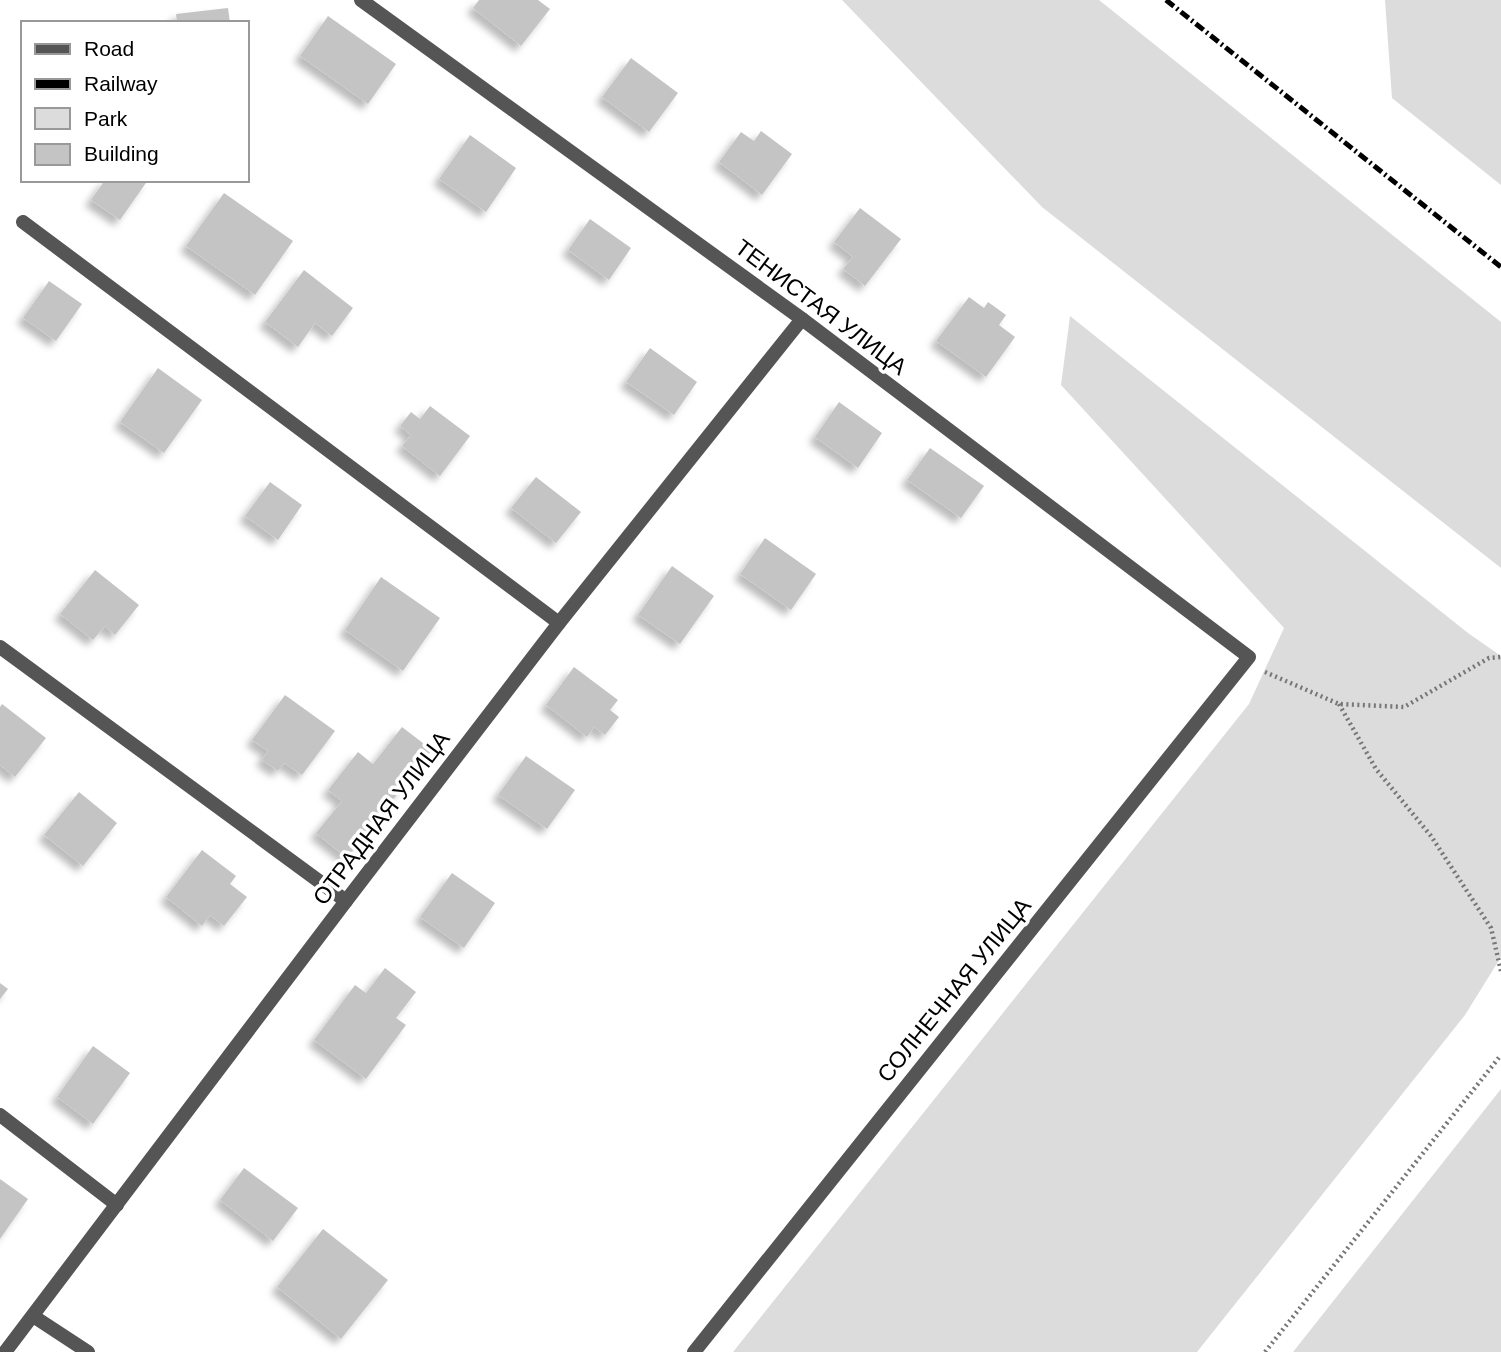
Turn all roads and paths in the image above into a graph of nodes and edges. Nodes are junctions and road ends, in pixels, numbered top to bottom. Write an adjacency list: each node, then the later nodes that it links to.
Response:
1 (361, 0): 3 (street, ТЕНИСТАЯ УЛИЦА)
2 (23, 222): 4 (street)
3 (802, 319): 4 (street, ОТРАДНАЯ УЛИЦА); 6 (street, ТЕНИСТАЯ УЛИЦА)
4 (559, 623): 9 (street, ОТРАДНАЯ УЛИЦА)
5 (0, 647): 9 (street)
6 (1249, 657): 8 (path); 17 (street, СОЛНЕЧНАЯ УЛИЦА)
7 (1501, 657): 8 (path)
8 (1339, 704): 10 (path)
9 (346, 901): 13 (street, ОТРАДНАЯ УЛИЦА)
10 (1501, 971)
11 (1501, 1055): 18 (path)
12 (0, 1115): 13 (street)
13 (117, 1205): 14 (street, ОТРАДНАЯ УЛИЦА)
14 (33, 1316): 15 (street, ОТРАДНАЯ УЛИЦА); 16 (street)
15 (5, 1352)
16 (88, 1352)
17 (694, 1352)
18 (1265, 1352)

